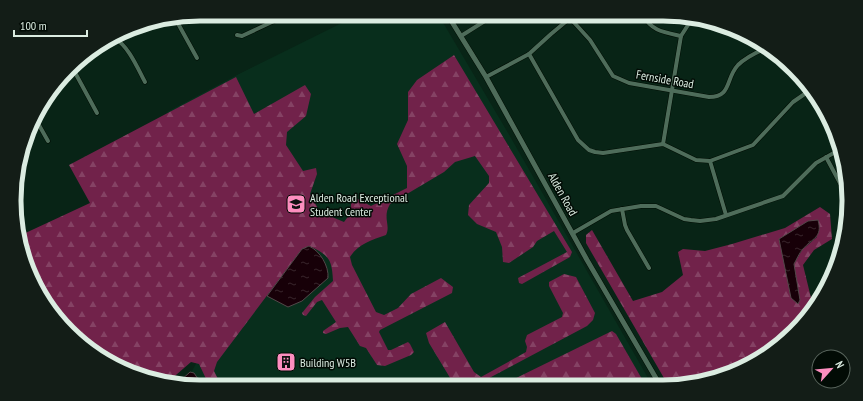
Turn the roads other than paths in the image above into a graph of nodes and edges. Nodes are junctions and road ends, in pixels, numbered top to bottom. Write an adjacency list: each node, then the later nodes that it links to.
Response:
1 (274, 21): 9 (street)
2 (451, 21): 10 (street, Alden Road)
3 (485, 21): 10 (street)
4 (566, 21): 14 (street)
5 (573, 21): 19 (street, Fernside Road)
6 (647, 21): 11 (street)
7 (178, 23): 15 (street)
8 (690, 23): 11 (street)
9 (237, 36)
10 (461, 36): 17 (street, Alden Road)
11 (681, 36): 19 (street)
12 (119, 41): 18 (street)
13 (761, 50): 19 (street, Fernside Road)
14 (529, 54): 17 (street); 24 (street)
15 (197, 58)
16 (75, 73): 21 (street)
17 (486, 77): 31 (street, Alden Road)
18 (145, 82)
19 (672, 90): 24 (street)
20 (806, 93): 27 (street)
21 (97, 113)
22 (39, 124): 23 (street)
23 (48, 141)
24 (663, 144): 27 (street)
25 (835, 152): 26 (street)
26 (826, 157): 28 (street); 30 (street)
27 (710, 160): 30 (street)
28 (841, 186)
29 (622, 209): 30 (street); 31 (street); 32 (street)
30 (726, 215)
31 (573, 233): 33 (street, Alden Road)
32 (649, 268)
33 (657, 380)

